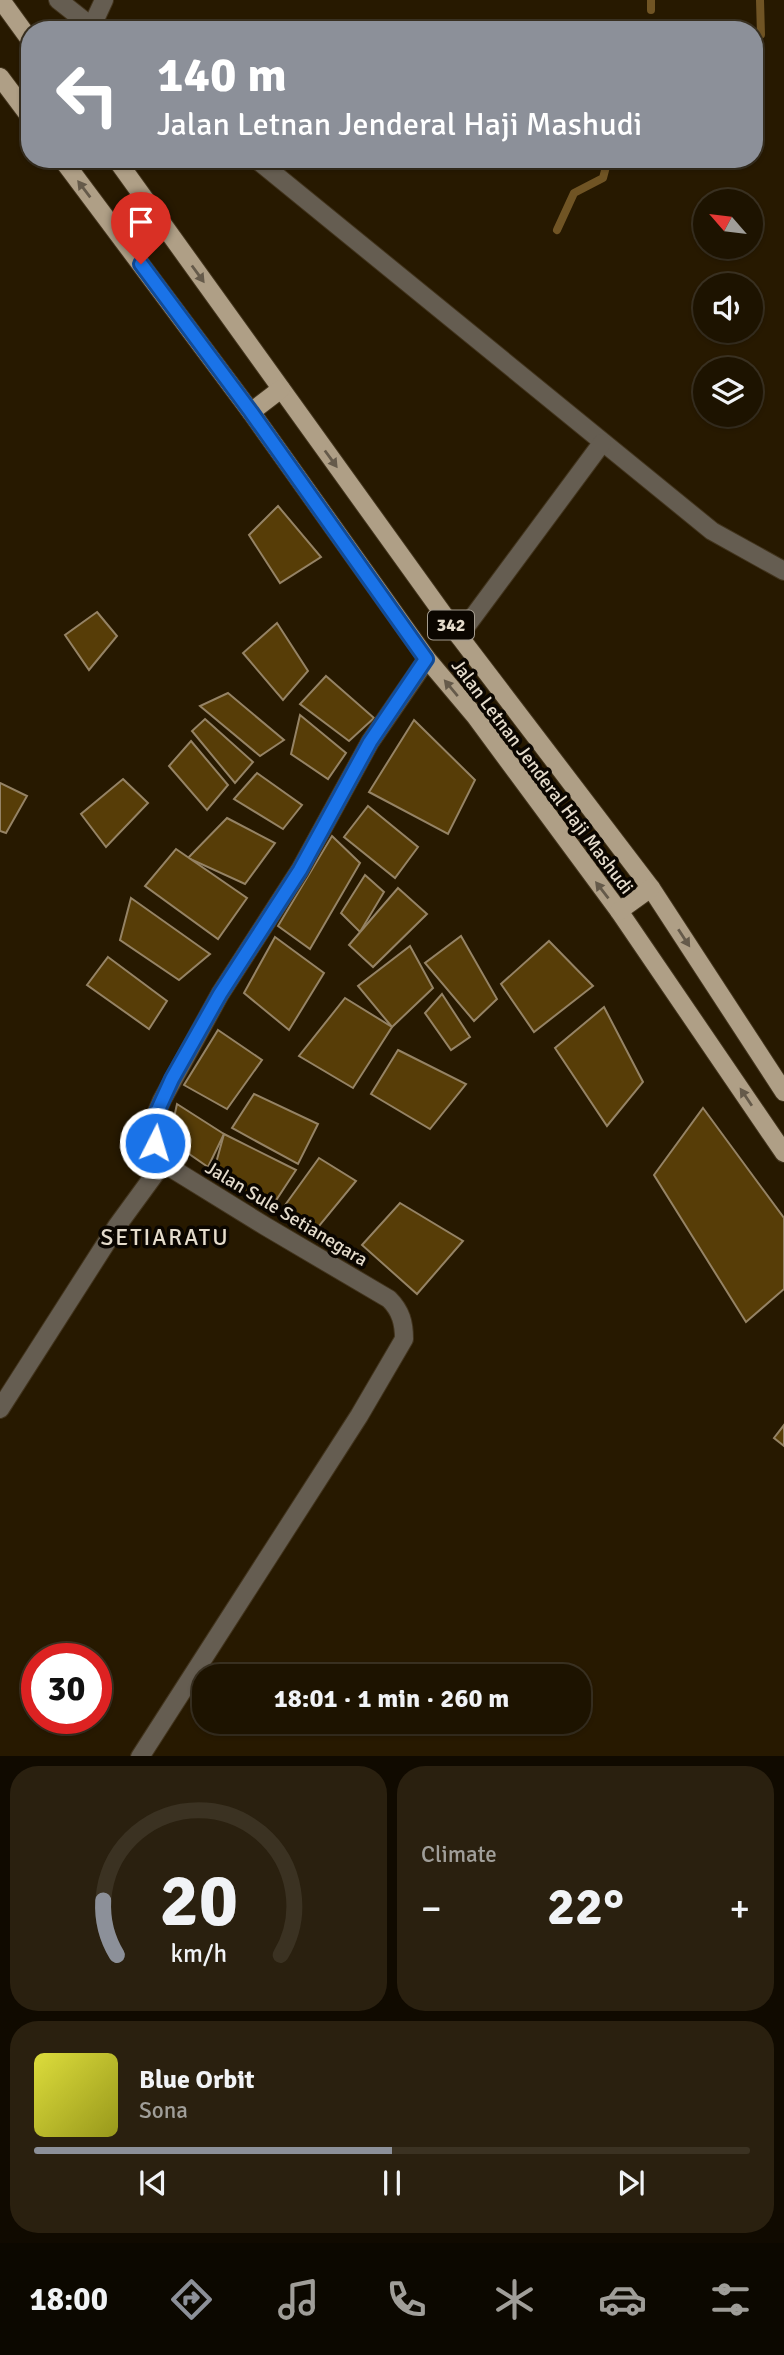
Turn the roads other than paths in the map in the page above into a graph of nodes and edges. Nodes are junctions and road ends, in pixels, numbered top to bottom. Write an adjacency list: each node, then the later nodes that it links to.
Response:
1 (1, 0): 6 (main road)
2 (58, 0): 4 (street)
3 (104, 0): 5 (street)
4 (85, 21)
5 (96, 21)
6 (21, 28)
7 (0, 77): 8 (main road)
8 (21, 105)
9 (69, 168): 13 (main road, Jalan Letnan Jenderal Haji Mashudi / 342, one-way to 9)
10 (122, 168): 12 (main road, Jalan Letnan Jenderal Haji Mashudi / 342, one-way to 12)
11 (267, 168): 14 (street)
12 (281, 389): 13 (main road); 16 (main road, Jalan Letnan Jenderal Haji Mashudi / 342, one-way to 16)
13 (251, 412): 17 (main road, Jalan Letnan Jenderal Haji Mashudi / 342)
14 (602, 443): 15 (street); 16 (street)
15 (784, 571)
16 (459, 636): 18 (main road, Jalan Letnan Jenderal Haji Mashudi / 342)
17 (426, 659): 19 (main road, Jalan Letnan Jenderal Haji Mashudi / 342, one-way to 17); 22 (street)
18 (651, 888): 19 (main road); 20 (main road, Jalan Letnan Jenderal Haji Mashudi / 342, one-way to 20)
19 (619, 911): 21 (main road, Jalan Letnan Jenderal Haji Mashudi / 342, one-way to 19)
20 (784, 1092)
21 (784, 1153)
22 (163, 1163): 23 (street); 24 (street, Jalan Sule Setianegara)
23 (0, 1409)
24 (140, 1756)

